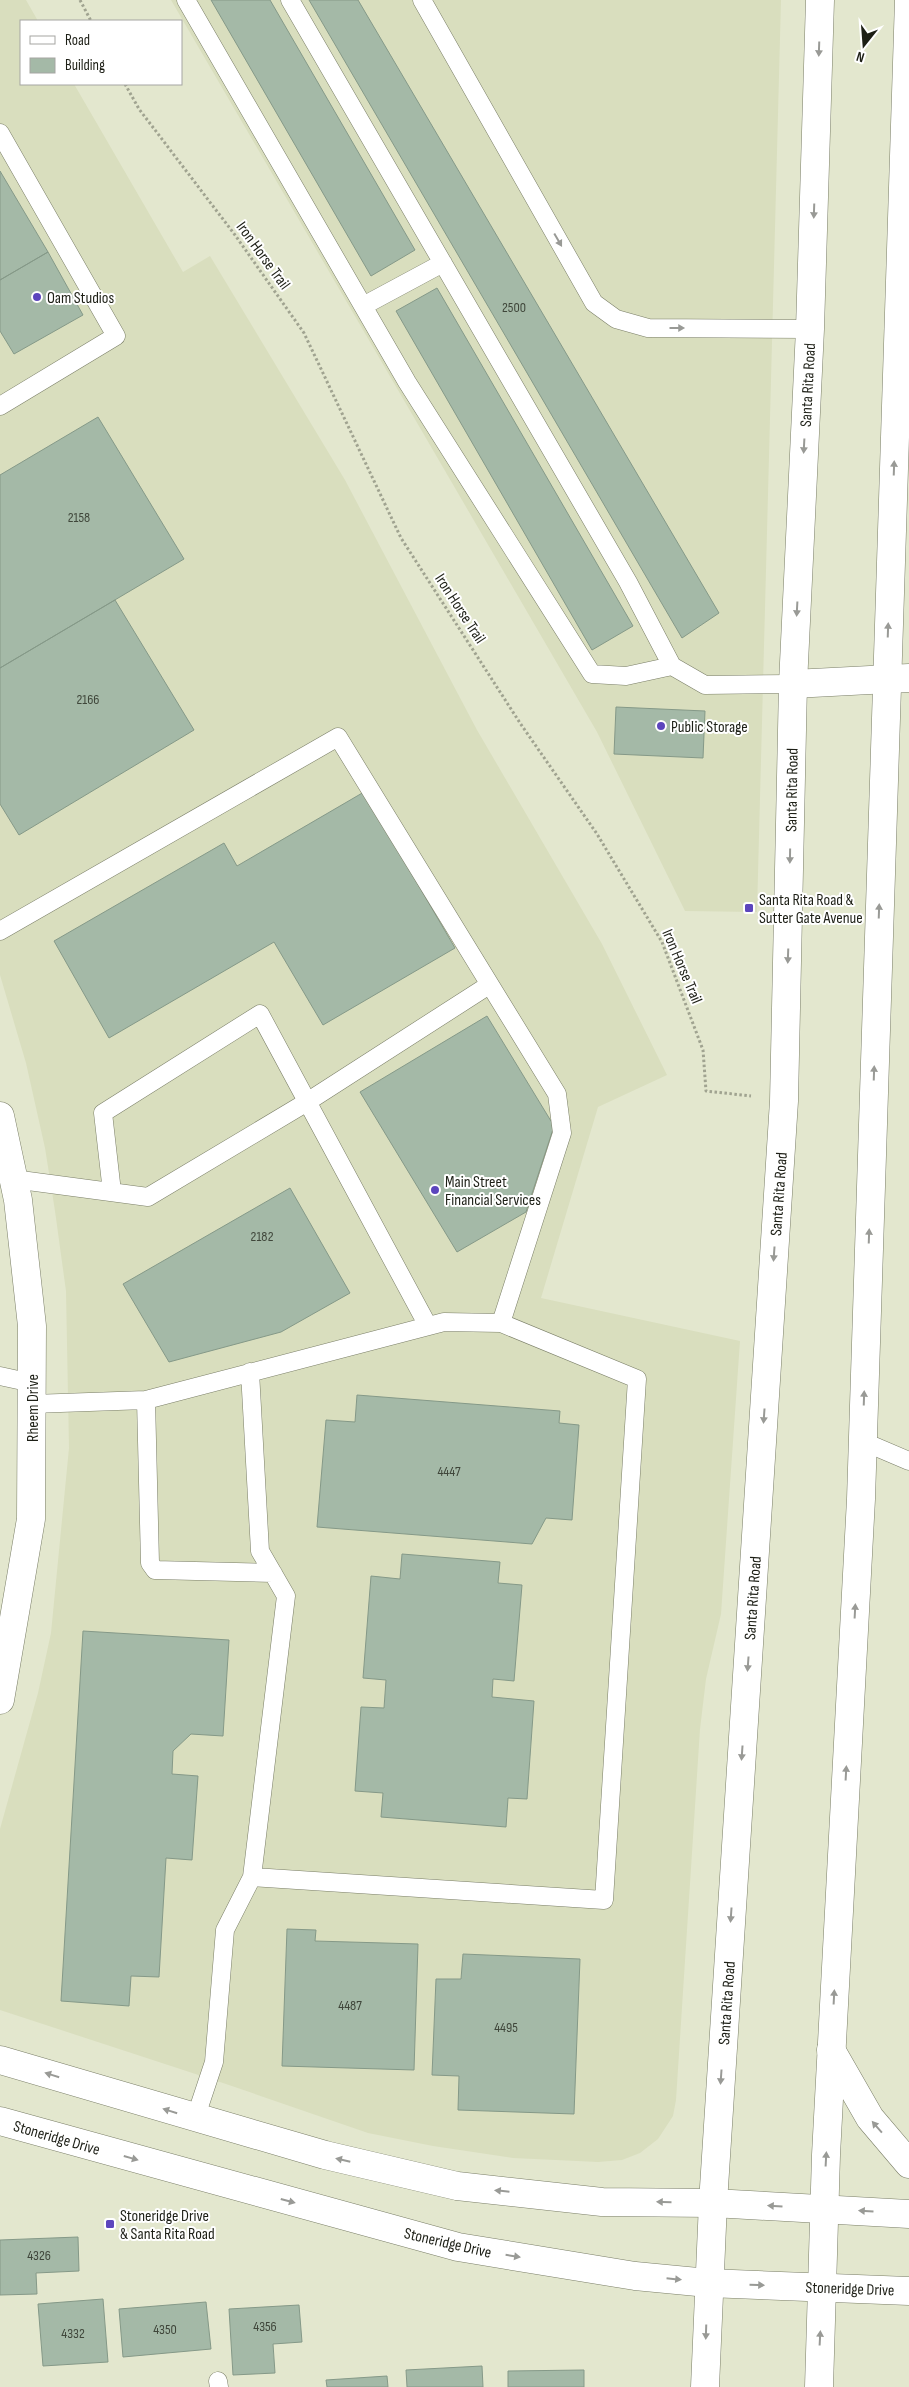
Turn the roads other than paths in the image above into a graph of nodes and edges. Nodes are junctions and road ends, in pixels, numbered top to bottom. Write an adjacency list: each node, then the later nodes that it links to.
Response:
1 (186, 0): 8 (lane)
2 (290, 0): 7 (lane)
3 (422, 0): 10 (lane, one-way to 10)
4 (820, 0): 10 (main road, Santa Rita Road, one-way to 10)
5 (909, 0): 9 (main road)
6 (0, 133): 11 (lane)
7 (443, 263): 8 (lane); 12 (lane)
8 (363, 306): 12 (lane)
9 (904, 312): 13 (main road, one-way to 9)
10 (810, 329): 14 (main road, Santa Rita Road, one-way to 14)
11 (0, 406)
12 (672, 666): 14 (lane)
13 (898, 679): 14 (main road); 27 (main road, one-way to 13)
14 (793, 684): 37 (main road, Santa Rita Road, one-way to 37)
15 (0, 932): 16 (lane)
16 (490, 985): 17 (lane); 21 (lane)
17 (307, 1102): 20 (lane); 20 (lane); 22 (lane)
18 (0, 1116): 19 (main road, Rheem Drive)
19 (13, 1179): 20 (lane); 25 (main road, Rheem Drive)
20 (112, 1192)
21 (501, 1323): 22 (lane); 31 (lane)
22 (428, 1326): 23 (lane)
23 (250, 1372): 26 (lane); 29 (lane)
24 (0, 1376): 25 (lane)
25 (32, 1394): 26 (lane); 30 (main road, Rheem Drive)
26 (146, 1400): 29 (lane)
27 (862, 1441): 28 (lane); 32 (main road, one-way to 27)
28 (909, 1461)
29 (273, 1573): 31 (lane)
30 (0, 1700)
31 (252, 1877): 34 (lane)
32 (832, 2050): 36 (main road, one-way to 32); 38 (main road, one-way to 32)
33 (0, 2060): 34 (main road, one-way to 33)
34 (195, 2119): 37 (main road, one-way to 34)
35 (0, 2121): 40 (main road, Stoneridge Drive, one-way to 40)
36 (909, 2164)
37 (713, 2203): 38 (main road, one-way to 37); 40 (main road, Santa Rita Road)
38 (824, 2208): 39 (main road, one-way to 38); 41 (main road)
39 (909, 2214)
40 (708, 2283): 41 (main road, Stoneridge Drive, one-way to 41); 43 (main road, Santa Rita Road, one-way to 43)
41 (823, 2287): 42 (main road, Stoneridge Drive); 44 (main road, one-way to 41)
42 (909, 2291)
43 (705, 2387)
44 (819, 2387)

